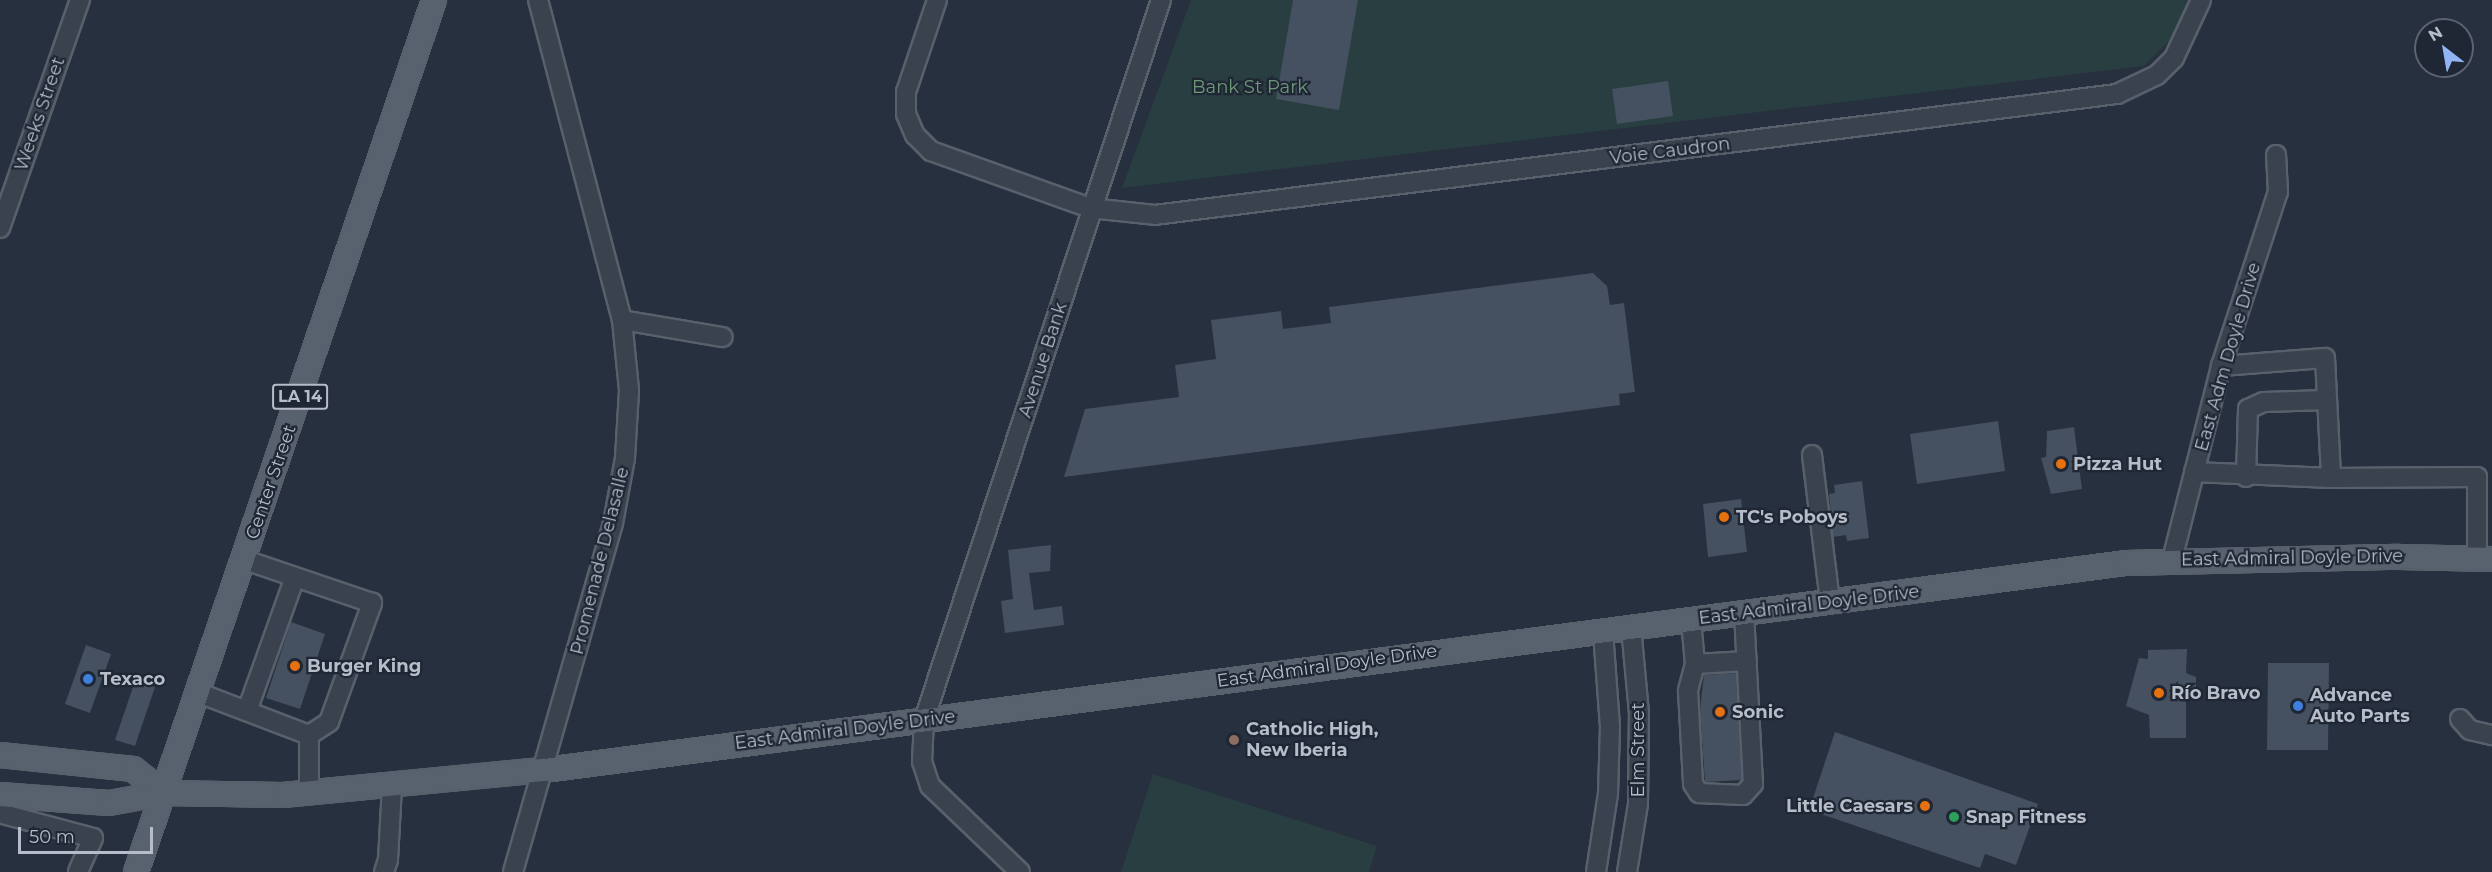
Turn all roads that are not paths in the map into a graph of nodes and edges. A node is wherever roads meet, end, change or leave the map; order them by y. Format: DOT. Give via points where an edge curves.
graph roads {
  1 [pos="80,0"];
  2 [pos="434,0"];
  3 [pos="538,0"];
  4 [pos="937,0"];
  5 [pos="1161,0"];
  6 [pos="2201,0"];
  7 [pos="2276,155"];
  8 [pos="1090,208"];
  9 [pos="0,228"];
  10 [pos="622,320"];
  11 [pos="723,337"];
  12 [pos="2221,366"];
  13 [pos="2327,400"];
  14 [pos="1812,454"];
  15 [pos="2194,472"];
  16 [pos="2246,477"];
  17 [pos="2331,478"];
  18 [pos="2485,559"];
  19 [pos="245,560"];
  20 [pos="2172,560"];
  21 [pos="296,577"];
  22 [pos="1830,602"];
  23 [pos="1744,613"];
  24 [pos="1691,620"];
  25 [pos="1630,627"];
  26 [pos="1603,631"];
  27 [pos="1747,661"];
  28 [pos="1695,664"];
  29 [pos="199,693"];
  30 [pos="247,711"];
  31 [pos="2460,719"];
  32 [pos="924,720"];
  33 [pos="309,735"];
  34 [pos="2492,735"];
  35 [pos="0,755"];
  36 [pos="545,770"];
  37 [pos="392,785"];
  38 [pos="164,793"];
  39 [pos="309,793"];
  40 [pos="3,807"];
  41 [pos="78,872"];
  42 [pos="136,872"];
  43 [pos="384,872"];
  44 [pos="513,872"];
  45 [pos="1020,872"];
  46 [pos="1596,872"];
  47 [pos="1627,872"];
  1 -- 9 [label="street, Weeks Street"];
  2 -- 19 [label="main road, Center Street / LA 14"];
  3 -- 10 [label="street, Promenade Delasalle"];
  4 -- 8 [label="street, Voie Caudron" via="906,92 906,114 915,135 931,151"];
  5 -- 8 [label="street, Avenue Bank"];
  6 -- 8 [label="street, Voie Caudron" via="2186,39 2157,75 2138,86 2095,99 1155,215"];
  7 -- 12 [label="street, East Adm Doyle Drive" via="2278,192"];
  8 -- 32 [label="street, Avenue Bank" via="1059,314"];
  10 -- 11 [label="street"];
  10 -- 36 [label="street, Promenade Delasalle" via="629,390 626,458 613,523"];
  12 -- 13 [label="street" via="2325,358"];
  12 -- 15 [label="street, East Adm Doyle Drive"];
  13 -- 16 [label="street" via="2264,402 2248,408"];
  13 -- 17 [label="street"];
  14 -- 22 [label="street"];
  15 -- 16 [label="street"];
  15 -- 20 [label="street, East Adm Doyle Drive"];
  16 -- 17 [label="street"];
  17 -- 18 [label="street" via="2477,477"];
  18 -- 20 [label="main road, East Admiral Doyle Drive"];
  19 -- 21 [label="street"];
  19 -- 29 [label="main road, Center Street / LA 14"];
  20 -- 22 [label="main road, East Admiral Doyle Drive" via="2048,572"];
  21 -- 30 [label="street"];
  21 -- 33 [label="street" via="372,603 329,722"];
  22 -- 23 [label="main road, East Admiral Doyle Drive"];
  23 -- 24 [label="main road, East Admiral Doyle Drive"];
  23 -- 27 [label="street"];
  24 -- 25 [label="main road, East Admiral Doyle Drive"];
  24 -- 28 [label="street"];
  25 -- 26 [label="main road, East Admiral Doyle Drive"];
  25 -- 47 [label="street, Elm Street" via="1639,724 1638,804"];
  26 -- 32 [label="main road, East Admiral Doyle Drive"];
  26 -- 46 [label="street, Elm Street" via="1610,727 1608,794"];
  27 -- 28 [label="street"];
  27 -- 28 [label="street" via="1753,784 1743,795 1699,794 1693,784 1688,691"];
  29 -- 30 [label="street"];
  29 -- 38 [label="main road, Center Street / LA 14"];
  30 -- 33 [label="street"];
  31 -- 34 [label="street" via="2470,730"];
  32 -- 36 [label="main road, East Admiral Doyle Drive"];
  32 -- 45 [label="street, Avenue Bank" via="922,762 930,786"];
  33 -- 39 [label="street"];
  35 -- 38 [label="main road" via="134,769"];
  36 -- 37 [label="main road, East Admiral Doyle Drive"];
  36 -- 44 [label="street, Promenade Delasalle"];
  37 -- 39 [label="main road, East Admiral Doyle Drive"];
  37 -- 43 [label="street"];
  38 -- 39 [label="main road, East Admiral Doyle Drive"];
  38 -- 40 [label="main road, East Admiral Doyle Drive" via="109,803"];
  38 -- 42 [label="main road, LA 14"];
  40 -- 41 [label="street" via="93,838"];
}
